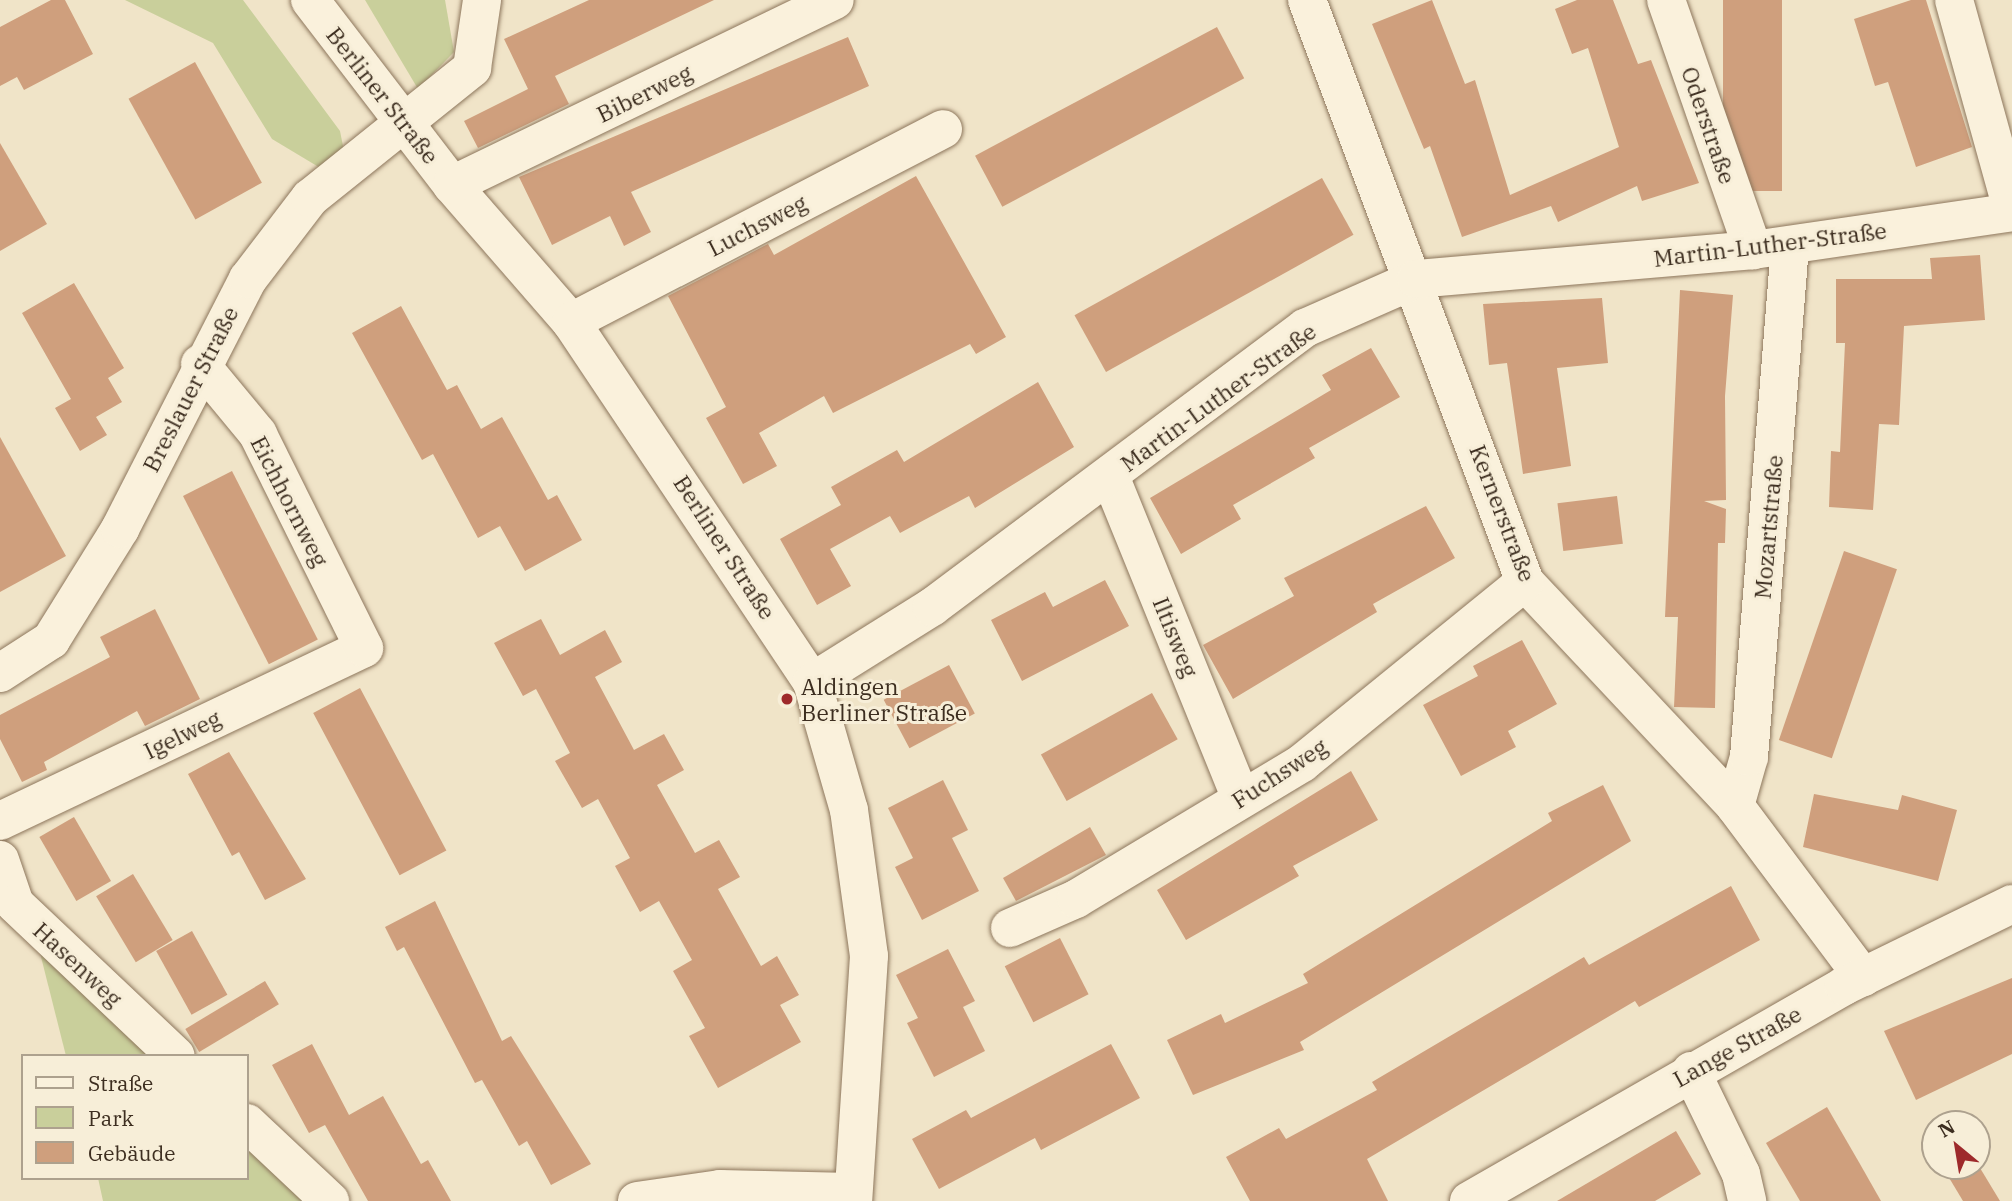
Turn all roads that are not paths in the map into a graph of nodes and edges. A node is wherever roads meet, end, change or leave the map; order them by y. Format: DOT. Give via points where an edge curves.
graph roads {
  1 [pos="310,0"];
  2 [pos="482,0"];
  3 [pos="835,0"];
  4 [pos="1307,0"];
  5 [pos="1666,0"];
  6 [pos="1954,0"];
  7 [pos="406,124"];
  8 [pos="943,129"];
  9 [pos="453,185"];
  10 [pos="2012,210"];
  11 [pos="1790,246"];
  12 [pos="1753,250"];
  13 [pos="1416,279"];
  14 [pos="571,322"];
  15 [pos="200,364"];
  16 [pos="1110,476"];
  17 [pos="1525,582"];
  18 [pos="364,648"];
  19 [pos="0,673"];
  20 [pos="812,682"];
  21 [pos="1241,798"];
  22 [pos="1735,806"];
  23 [pos="0,821"];
  24 [pos="0,860"];
  25 [pos="2012,904"];
  26 [pos="1010,928"];
  27 [pos="1863,976"];
  28 [pos="174,1054"];
  29 [pos="1691,1071"];
  30 [pos="248,1124"];
  31 [pos="853,1196"];
  32 [pos="330,1201"];
  33 [pos="638,1201"];
  34 [pos="1469,1201"];
  35 [pos="1747,1201"];
  1 -- 7 [label="street, Berliner Straße"];
  2 -- 7 [label="street, Breslauer Straße" via="472,68"];
  3 -- 9 [label="street, Biberweg"];
  4 -- 13 [label="street, Kernerstraße"];
  5 -- 12 [label="street, Oderstraße"];
  6 -- 10 [label="street"];
  7 -- 9 [label="street, Berliner Straße"];
  7 -- 15 [label="street, Breslauer Straße" via="310,198 248,279"];
  8 -- 14 [label="street, Luchsweg"];
  9 -- 14 [label="street, Berliner Straße"];
  10 -- 11 [label="street, Martin-Luther-Straße"];
  11 -- 12 [label="street, Martin-Luther-Straße"];
  11 -- 22 [label="street, Mozartstraße" via="1749,757"];
  12 -- 13 [label="street, Martin-Luther-Straße"];
  13 -- 16 [label="street, Martin-Luther-Straße" via="1305,328"];
  13 -- 17 [label="street, Kernerstraße"];
  14 -- 20 [label="street, Berliner Straße"];
  15 -- 18 [label="street, Eichhornweg" via="258,434"];
  15 -- 19 [label="street, Breslauer Straße" via="120,529 51,640"];
  16 -- 20 [label="street, Martin-Luther-Straße" via="932,607"];
  16 -- 21 [label="street, Iltisweg"];
  17 -- 21 [label="street, Fuchsweg" via="1302,764"];
  17 -- 22 [label="street, Kernerstraße"];
  18 -- 23 [label="street, Igelweg"];
  20 -- 31 [label="street, Berliner Straße" via="849,810 869,956"];
  21 -- 26 [label="street, Fuchsweg" via="1076,899"];
  22 -- 27 [label="street, Kernerstraße"];
  24 -- 28 [label="street, Hasenweg" via="15,904"];
  25 -- 27 [label="street, Lange Straße"];
  27 -- 29 [label="street, Lange Straße"];
  29 -- 34 [label="street, Lange Straße"];
  29 -- 35 [label="street" via="1741,1174"];
  30 -- 32 [label="street"];
  31 -- 33 [label="street" via="720,1189"];
}
